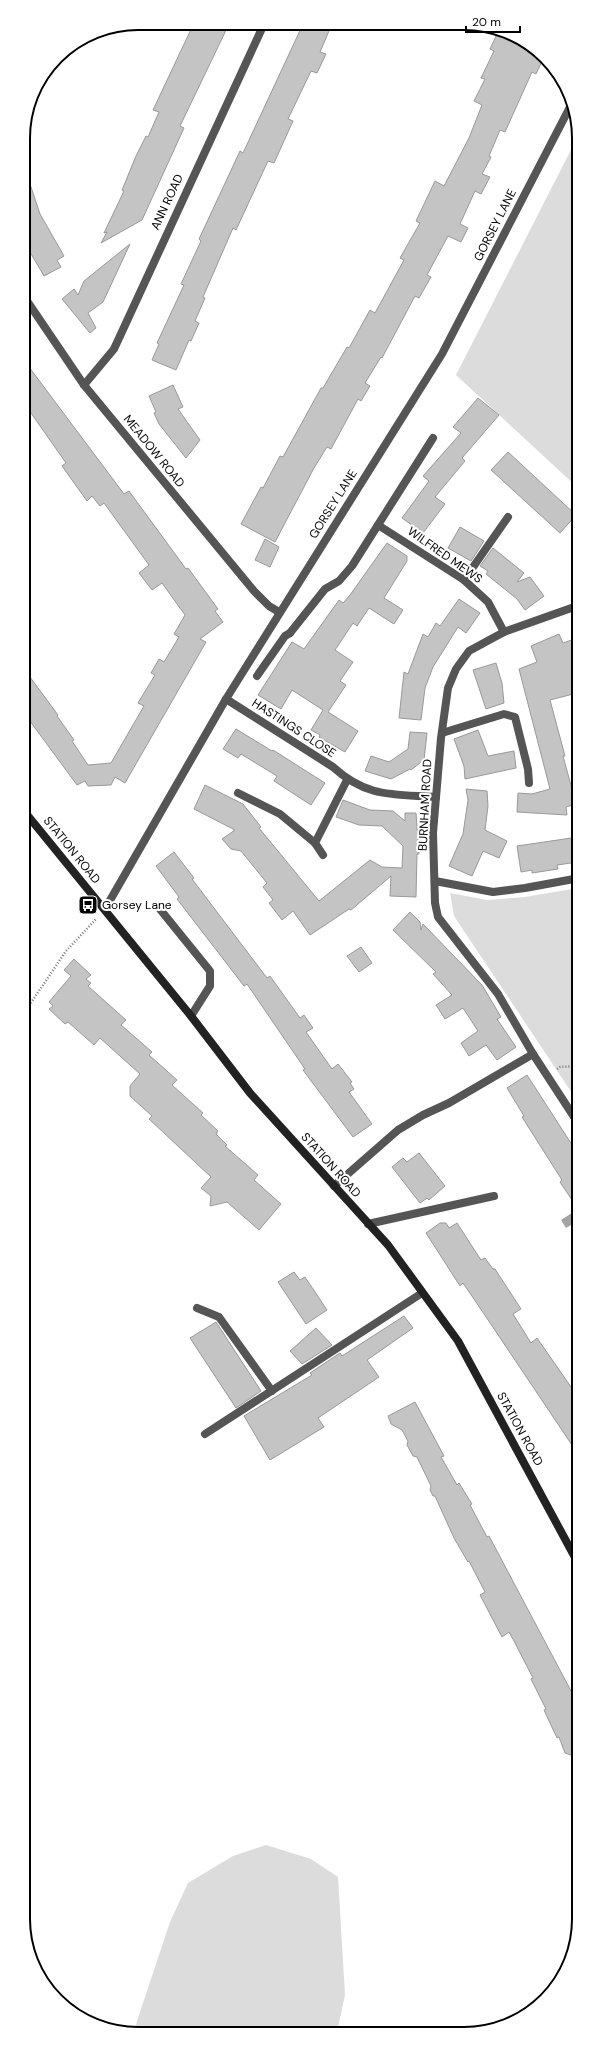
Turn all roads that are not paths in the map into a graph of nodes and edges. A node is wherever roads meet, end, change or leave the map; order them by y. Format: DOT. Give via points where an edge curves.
graph roads {
  1 [pos="261,30"];
  2 [pos="568,111"];
  3 [pos="30,305"];
  4 [pos="84,385"];
  5 [pos="433,438"];
  6 [pos="508,517"];
  7 [pos="378,524"];
  8 [pos="464,580"];
  9 [pos="572,608"];
  10 [pos="279,612"];
  11 [pos="504,632"];
  12 [pos="257,676"];
  13 [pos="226,699"];
  14 [pos="442,733"];
  15 [pos="347,780"];
  16 [pos="529,783"];
  17 [pos="238,793"];
  18 [pos="436,797"];
  19 [pos="30,817"];
  20 [pos="315,843"];
  21 [pos="323,855"];
  22 [pos="572,879"];
  23 [pos="435,881"];
  24 [pos="159,908"];
  25 [pos="105,910"];
  26 [pos="190,1016"];
  27 [pos="534,1054"];
  28 [pos="572,1114"];
  29 [pos="334,1186"];
  30 [pos="494,1196"];
  31 [pos="368,1224"];
  32 [pos="422,1293"];
  33 [pos="197,1308"];
  34 [pos="272,1391"];
  35 [pos="205,1434"];
  36 [pos="572,1552"];
  1 -- 4 [label="street, ANN ROAD" via="114,349"];
  2 -- 10 [label="street, GORSEY LANE" via="442,354"];
  3 -- 4 [label="street, MEADOW ROAD"];
  4 -- 10 [label="street, MEADOW ROAD" via="254,591"];
  5 -- 7 [label="street"];
  6 -- 8 [label="street"];
  7 -- 8 [label="street, WILFRED MEWS"];
  7 -- 12 [label="street" via="352,566 340,581 325,589 285,636"];
  8 -- 11 [label="street, WILFRED MEWS" via="488,602"];
  9 -- 11 [label="street, BURNHAM ROAD"];
  10 -- 13 [label="street, GORSEY LANE"];
  11 -- 14 [label="street, BURNHAM ROAD" via="469,651 456,669 448,688"];
  13 -- 15 [label="street, HASTINGS CLOSE" via="333,767"];
  13 -- 25 [label="street, GORSEY LANE"];
  14 -- 16 [label="street" via="504,714 515,717"];
  14 -- 18 [label="street, BURNHAM ROAD"];
  15 -- 18 [label="street, HASTINGS CLOSE" via="368,790 383,793"];
  15 -- 20 [label="street"];
  17 -- 20 [label="street" via="280,814"];
  18 -- 23 [label="street, BURNHAM ROAD" via="433,833"];
  19 -- 25 [label="street, STATION ROAD"];
  20 -- 21 [label="street"];
  22 -- 23 [label="street" via="493,892"];
  23 -- 27 [label="street, BURNHAM ROAD" via="438,917 498,994"];
  24 -- 26 [label="street" via="210,971 210,986"];
  25 -- 26 [label="street, STATION ROAD"];
  26 -- 29 [label="street, STATION ROAD" via="250,1093"];
  27 -- 28 [label="street, BURNHAM ROAD"];
  27 -- 29 [label="street" via="449,1104 423,1115 398,1130"];
  29 -- 31 [label="street, STATION ROAD"];
  30 -- 31 [label="street"];
  31 -- 32 [label="street, STATION ROAD" via="388,1245"];
  32 -- 34 [label="street"];
  32 -- 36 [label="street, STATION ROAD" via="458,1342"];
  33 -- 34 [label="street" via="219,1317"];
  34 -- 35 [label="street"];
}
